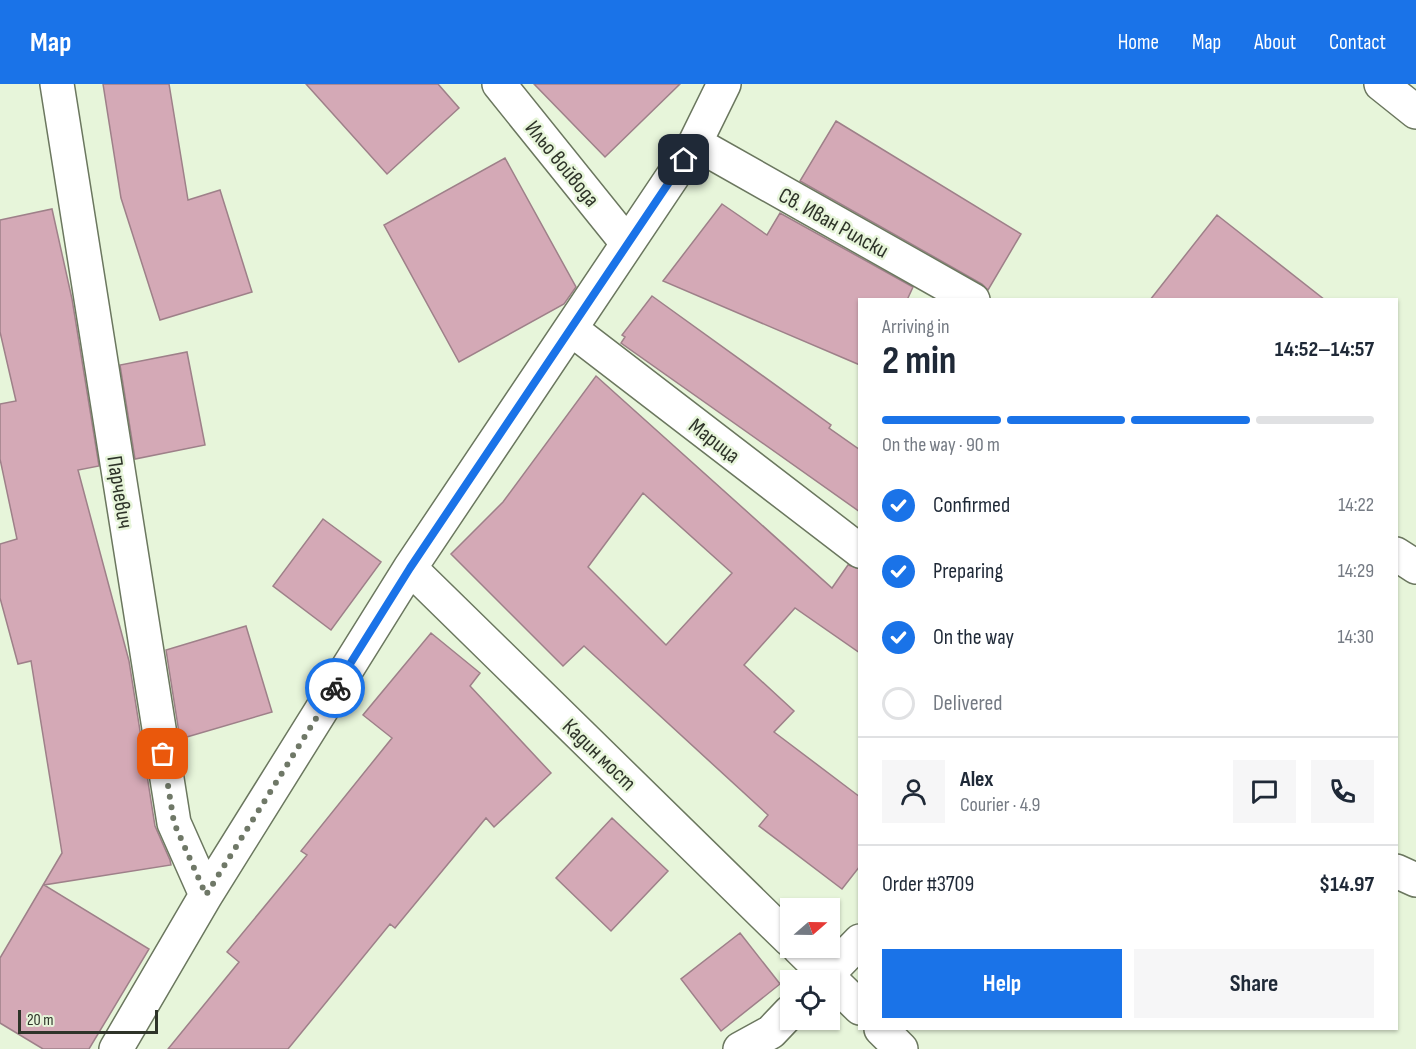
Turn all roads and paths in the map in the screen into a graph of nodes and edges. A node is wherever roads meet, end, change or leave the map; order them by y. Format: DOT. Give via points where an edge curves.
graph roads {
  1 [pos="57,84"];
  2 [pos="500,84"];
  3 [pos="724,84"];
  4 [pos="1381,84"];
  5 [pos="1416,112"];
  6 [pos="695,143"];
  7 [pos="627,243"];
  8 [pos="969,298"];
  9 [pos="571,329"];
  10 [pos="858,549"];
  11 [pos="1398,555"];
  12 [pos="1416,567"];
  13 [pos="410,568"];
  14 [pos="1398,872"];
  15 [pos="1416,880"];
  16 [pos="206,895"];
  17 [pos="780,929"];
  18 [pos="858,943"];
  19 [pos="807,958"];
  20 [pos="817,970"];
  21 [pos="832,970"];
  22 [pos="840,991"];
  23 [pos="858,1006"];
  24 [pos="780,1023"];
  25 [pos="882,1030"];
  26 [pos="116,1049"];
  27 [pos="740,1049"];
  28 [pos="901,1049"];
  1 -- 16 [label="street, Парчевич" via="174,823"];
  2 -- 7 [label="street, Ильо войвода"];
  3 -- 6 [label="street"];
  4 -- 5 [label="street"];
  6 -- 7 [label="street"];
  6 -- 8 [label="street, Св. Иван Рилски"];
  7 -- 9 [label="street"];
  9 -- 10 [label="street, Марица"];
  9 -- 13 [label="street"];
  11 -- 12 [label="street"];
  13 -- 16 [label="street"];
  13 -- 17 [label="street, Кадин мост"];
  14 -- 15 [label="street"];
  16 -- 26 [label="street"];
  18 -- 21 [label="street"];
  19 -- 20 [label="street"];
  22 -- 23 [label="street"];
  24 -- 27 [label="street"];
  25 -- 28 [label="street"];
}
